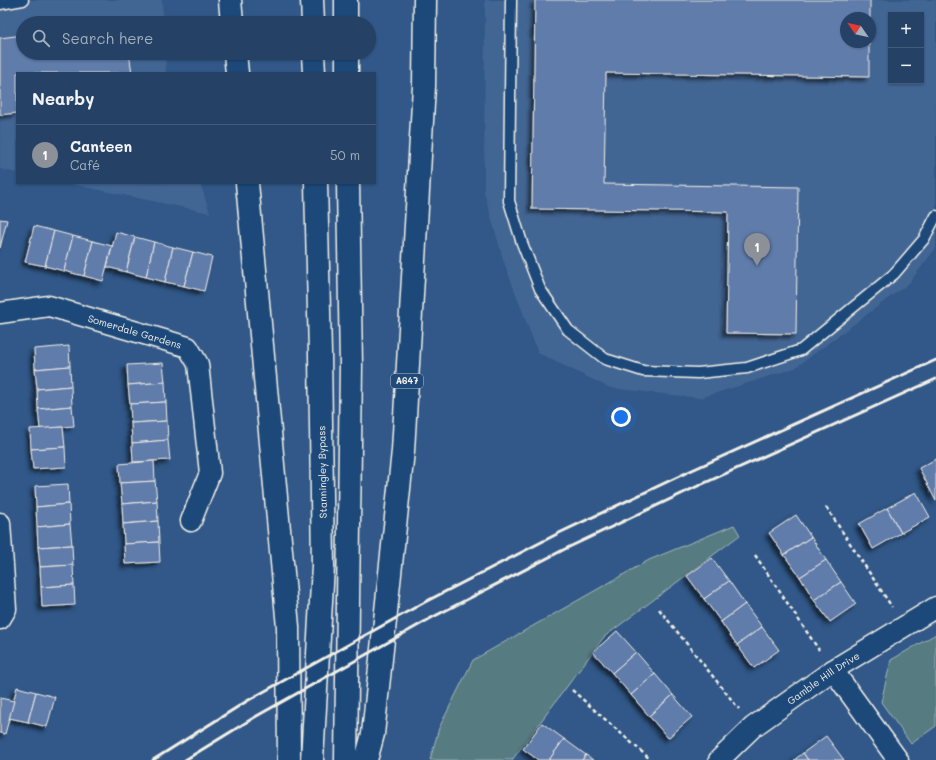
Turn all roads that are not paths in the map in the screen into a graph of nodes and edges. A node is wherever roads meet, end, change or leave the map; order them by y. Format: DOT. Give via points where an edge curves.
graph roads {
  1 [pos="23,0"];
  2 [pos="230,0"];
  3 [pos="312,0"];
  4 [pos="346,0"];
  5 [pos="426,0"];
  6 [pos="511,0"];
  7 [pos="0,4"];
  8 [pos="231,16"];
  9 [pos="313,16"];
  10 [pos="346,16"];
  11 [pos="235,60"];
  12 [pos="313,60"];
  13 [pos="347,60"];
  14 [pos="236,72"];
  15 [pos="314,72"];
  16 [pos="347,72"];
  17 [pos="247,184"];
  18 [pos="316,184"];
  19 [pos="348,184"];
  20 [pos="936,216"];
  21 [pos="0,313"];
  22 [pos="191,520"];
  23 [pos="0,523"];
  24 [pos="936,607"];
  25 [pos="0,619"];
  26 [pos="833,670"];
  27 [pos="289,760"];
  28 [pos="312,760"];
  29 [pos="346,760"];
  30 [pos="366,760"];
  31 [pos="719,760"];
  32 [pos="898,760"];
  1 -- 7 [label="lane"];
  2 -- 8 [label="main road"];
  3 -- 9 [label="main road"];
  4 -- 10 [label="main road"];
  5 -- 30 [label="main road, A647" via="424,86 403,451 373,734"];
  6 -- 20 [label="lane" via="510,202 522,243 540,289 568,330 605,360 643,371 698,373 747,368 801,350 894,274 924,239"];
  11 -- 14 [label="main road"];
  12 -- 15 [label="main road"];
  13 -- 16 [label="main road"];
  17 -- 27 [label="main road" via="288,627"];
  18 -- 28 [label="main road, Stanningley Bypass" via="323,566"];
  19 -- 29 [label="main road" via="351,366"];
  21 -- 22 [label="street, Somerdale Gardens" via="49,306 188,347 198,364 210,473"];
  23 -- 25 [label="street" via="6,609"];
  24 -- 26 [label="street, Gamble Hill Drive"];
  26 -- 31 [label="street, Gamble Hill Drive" via="753,727"];
  26 -- 32 [label="street"];
}
